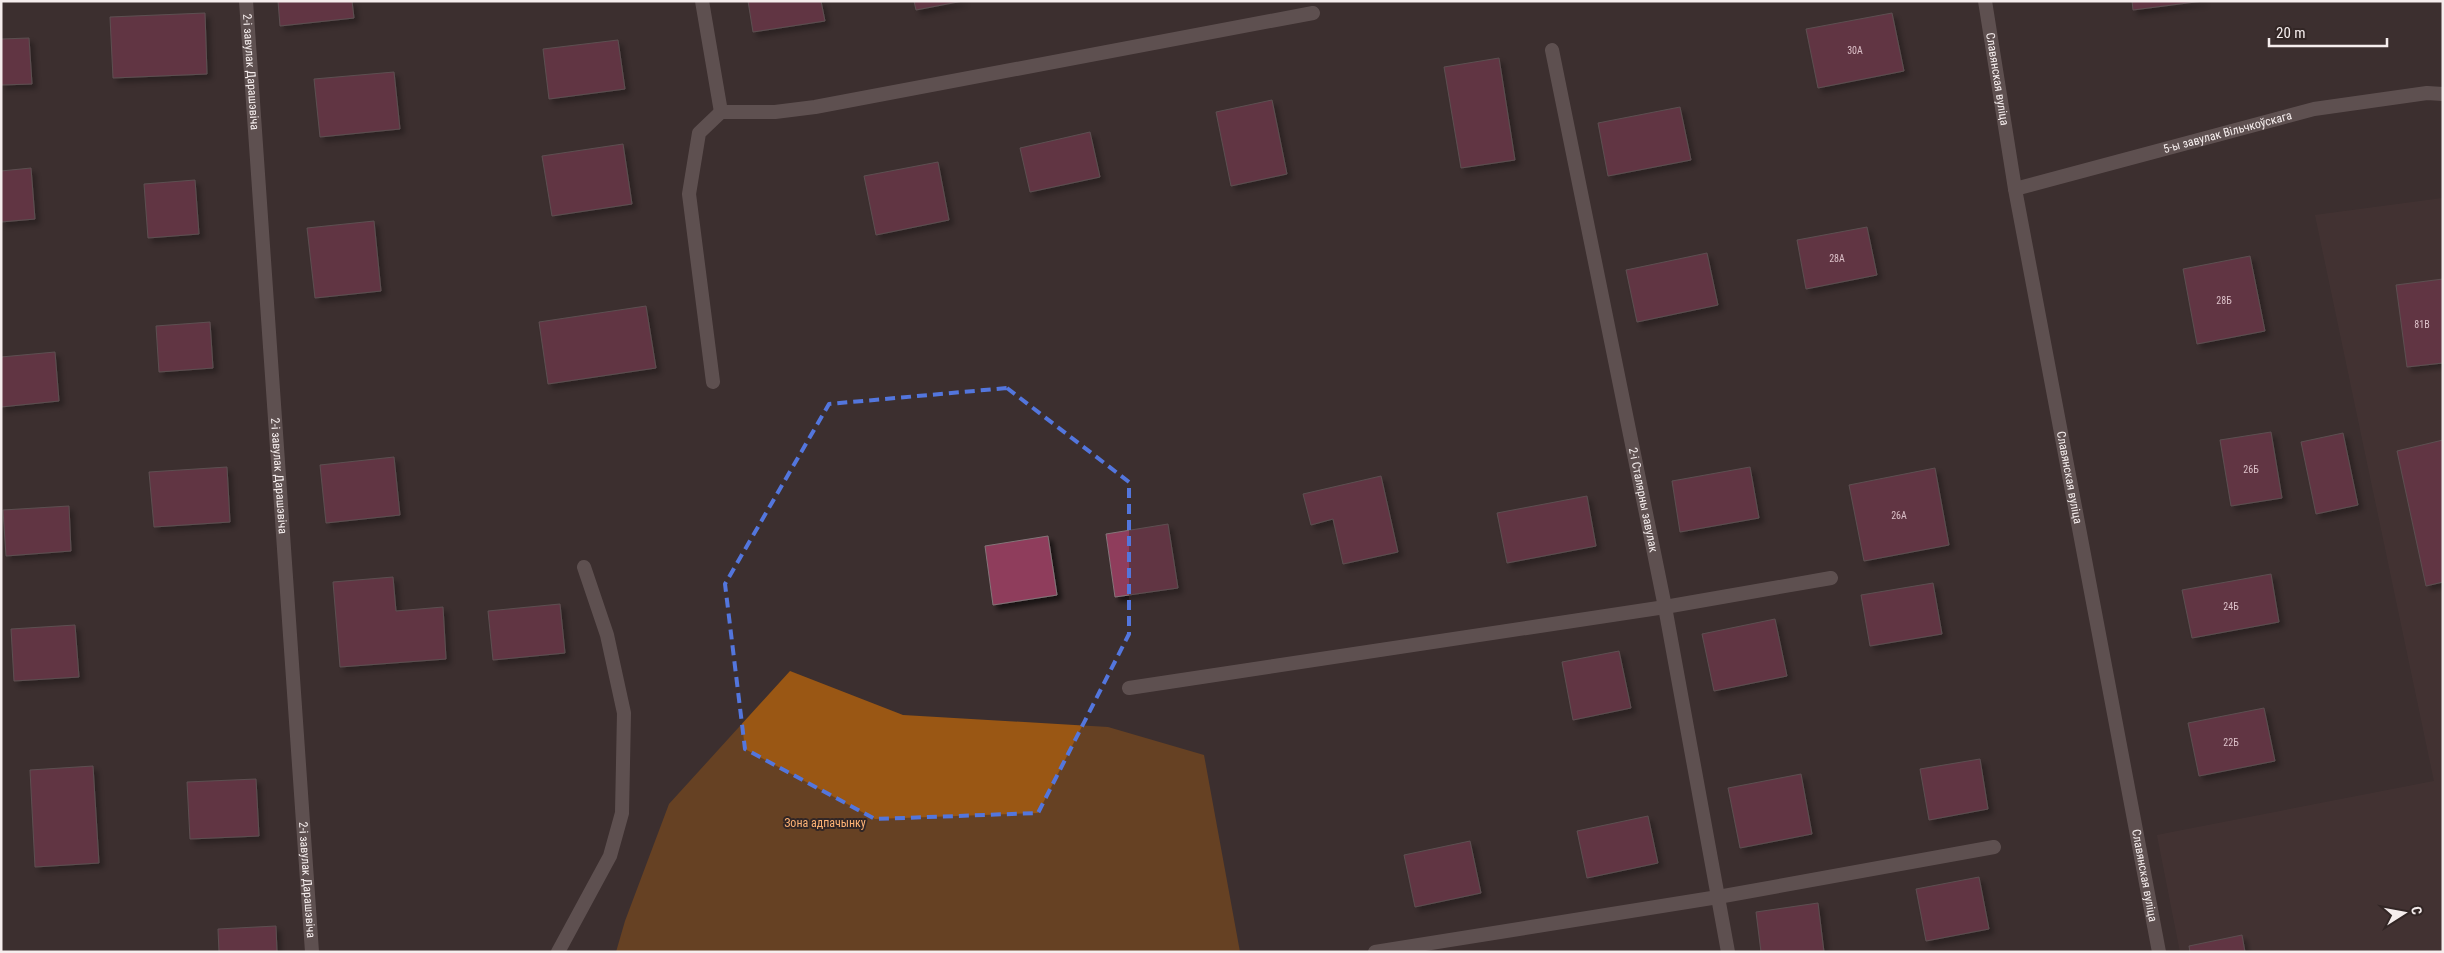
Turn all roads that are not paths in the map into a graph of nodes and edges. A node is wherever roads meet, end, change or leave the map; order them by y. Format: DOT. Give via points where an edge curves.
graph roads {
  1 [pos="246,1"];
  2 [pos="702,1"];
  3 [pos="1985,1"];
  4 [pos="1313,13"];
  5 [pos="1552,50"];
  6 [pos="2443,94"];
  7 [pos="721,112"];
  8 [pos="2015,189"];
  9 [pos="713,382"];
  10 [pos="584,567"];
  11 [pos="1831,578"];
  12 [pos="1665,607"];
  13 [pos="1129,688"];
  14 [pos="1994,847"];
  15 [pos="1718,898"];
  16 [pos="312,952"];
  17 [pos="558,952"];
  18 [pos="1375,952"];
  19 [pos="1728,952"];
  20 [pos="2160,952"];
  1 -- 16 [label="street, 2-і завулак Дарашэвіча"];
  2 -- 7 [label="street"];
  3 -- 8 [label="street, Славянская вуліца"];
  4 -- 7 [label="street" via="815,107 775,112"];
  5 -- 12 [label="street, 2-і Сталярны завулак"];
  6 -- 8 [label="street, 5-ы завулак Вільчкоўскага" via="2427,93 2314,109"];
  7 -- 9 [label="street" via="699,133 689,194"];
  8 -- 20 [label="street, Славянская вуліца"];
  10 -- 17 [label="street" via="607,635 624,713 622,813 610,856"];
  11 -- 12 [label="street"];
  12 -- 13 [label="street"];
  12 -- 15 [label="street, 2-і Сталярны завулак"];
  14 -- 15 [label="street"];
  15 -- 18 [label="street"];
  15 -- 19 [label="street, 2-і Сталярны завулак"];
}
